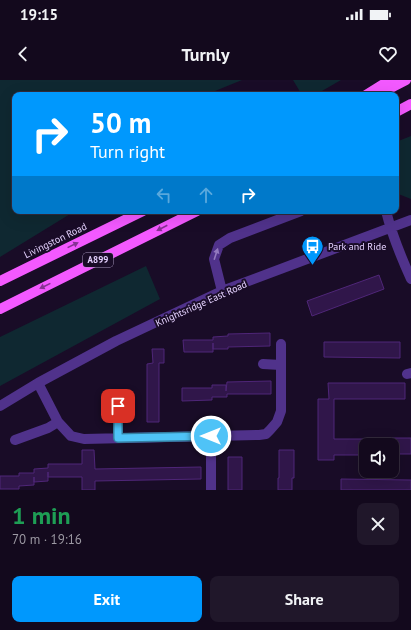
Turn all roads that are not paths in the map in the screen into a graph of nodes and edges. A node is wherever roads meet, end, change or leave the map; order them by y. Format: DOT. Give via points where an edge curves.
graph roads {
  1 [pos="390,80"];
  2 [pos="406,80"];
  3 [pos="371,92"];
  4 [pos="383,92"];
  5 [pos="411,104"];
  6 [pos="399,110"];
  7 [pos="137,214"];
  8 [pos="191,214"];
  9 [pos="293,214"];
  10 [pos="387,214"];
  11 [pos="411,220"];
  12 [pos="390,228"];
  13 [pos="411,279"];
  14 [pos="0,281"];
  15 [pos="222,291"];
  16 [pos="0,309"];
  17 [pos="280,344"];
  18 [pos="263,364"];
  19 [pos="281,365"];
  20 [pos="38,383"];
  21 [pos="0,406"];
  22 [pos="118,406"];
  23 [pos="58,422"];
  24 [pos="211,436"];
  25 [pos="118,438"];
  26 [pos="14,440"];
  27 [pos="211,490"];
  1 -- 3 [label="main road"];
  2 -- 4 [label="main road"];
  5 -- 6 [label="main road"];
  14 -- 7 [label="main road, Livingston Road / A899, one-way"];
  8 -- 16 [label="main road, A899, one-way"];
  15 -- 9 [label="street, one-way" via="214,259 219,245 230,238"];
  10 -- 12 [label="street"];
  11 -- 12 [label="street, Knightsridge East Road"];
  12 -- 13 [label="street"];
  12 -- 15 [label="street, Knightsridge East Road"];
  15 -- 20 [label="street, Knightsridge East Road" via="116,341"];
  17 -- 19 [label="street"];
  18 -- 19 [label="street"];
  19 -- 24 [label="street" via="281,411 277,422 270,430 259,435"];
  20 -- 21 [label="street, Knightsridge East Road"];
  20 -- 23 [label="street"];
  22 -- 25 [label="street"];
  23 -- 25 [label="street" via="71,436"];
  23 -- 26 [label="street"];
  24 -- 25 [label="street"];
  24 -- 27 [label="street"];
}
